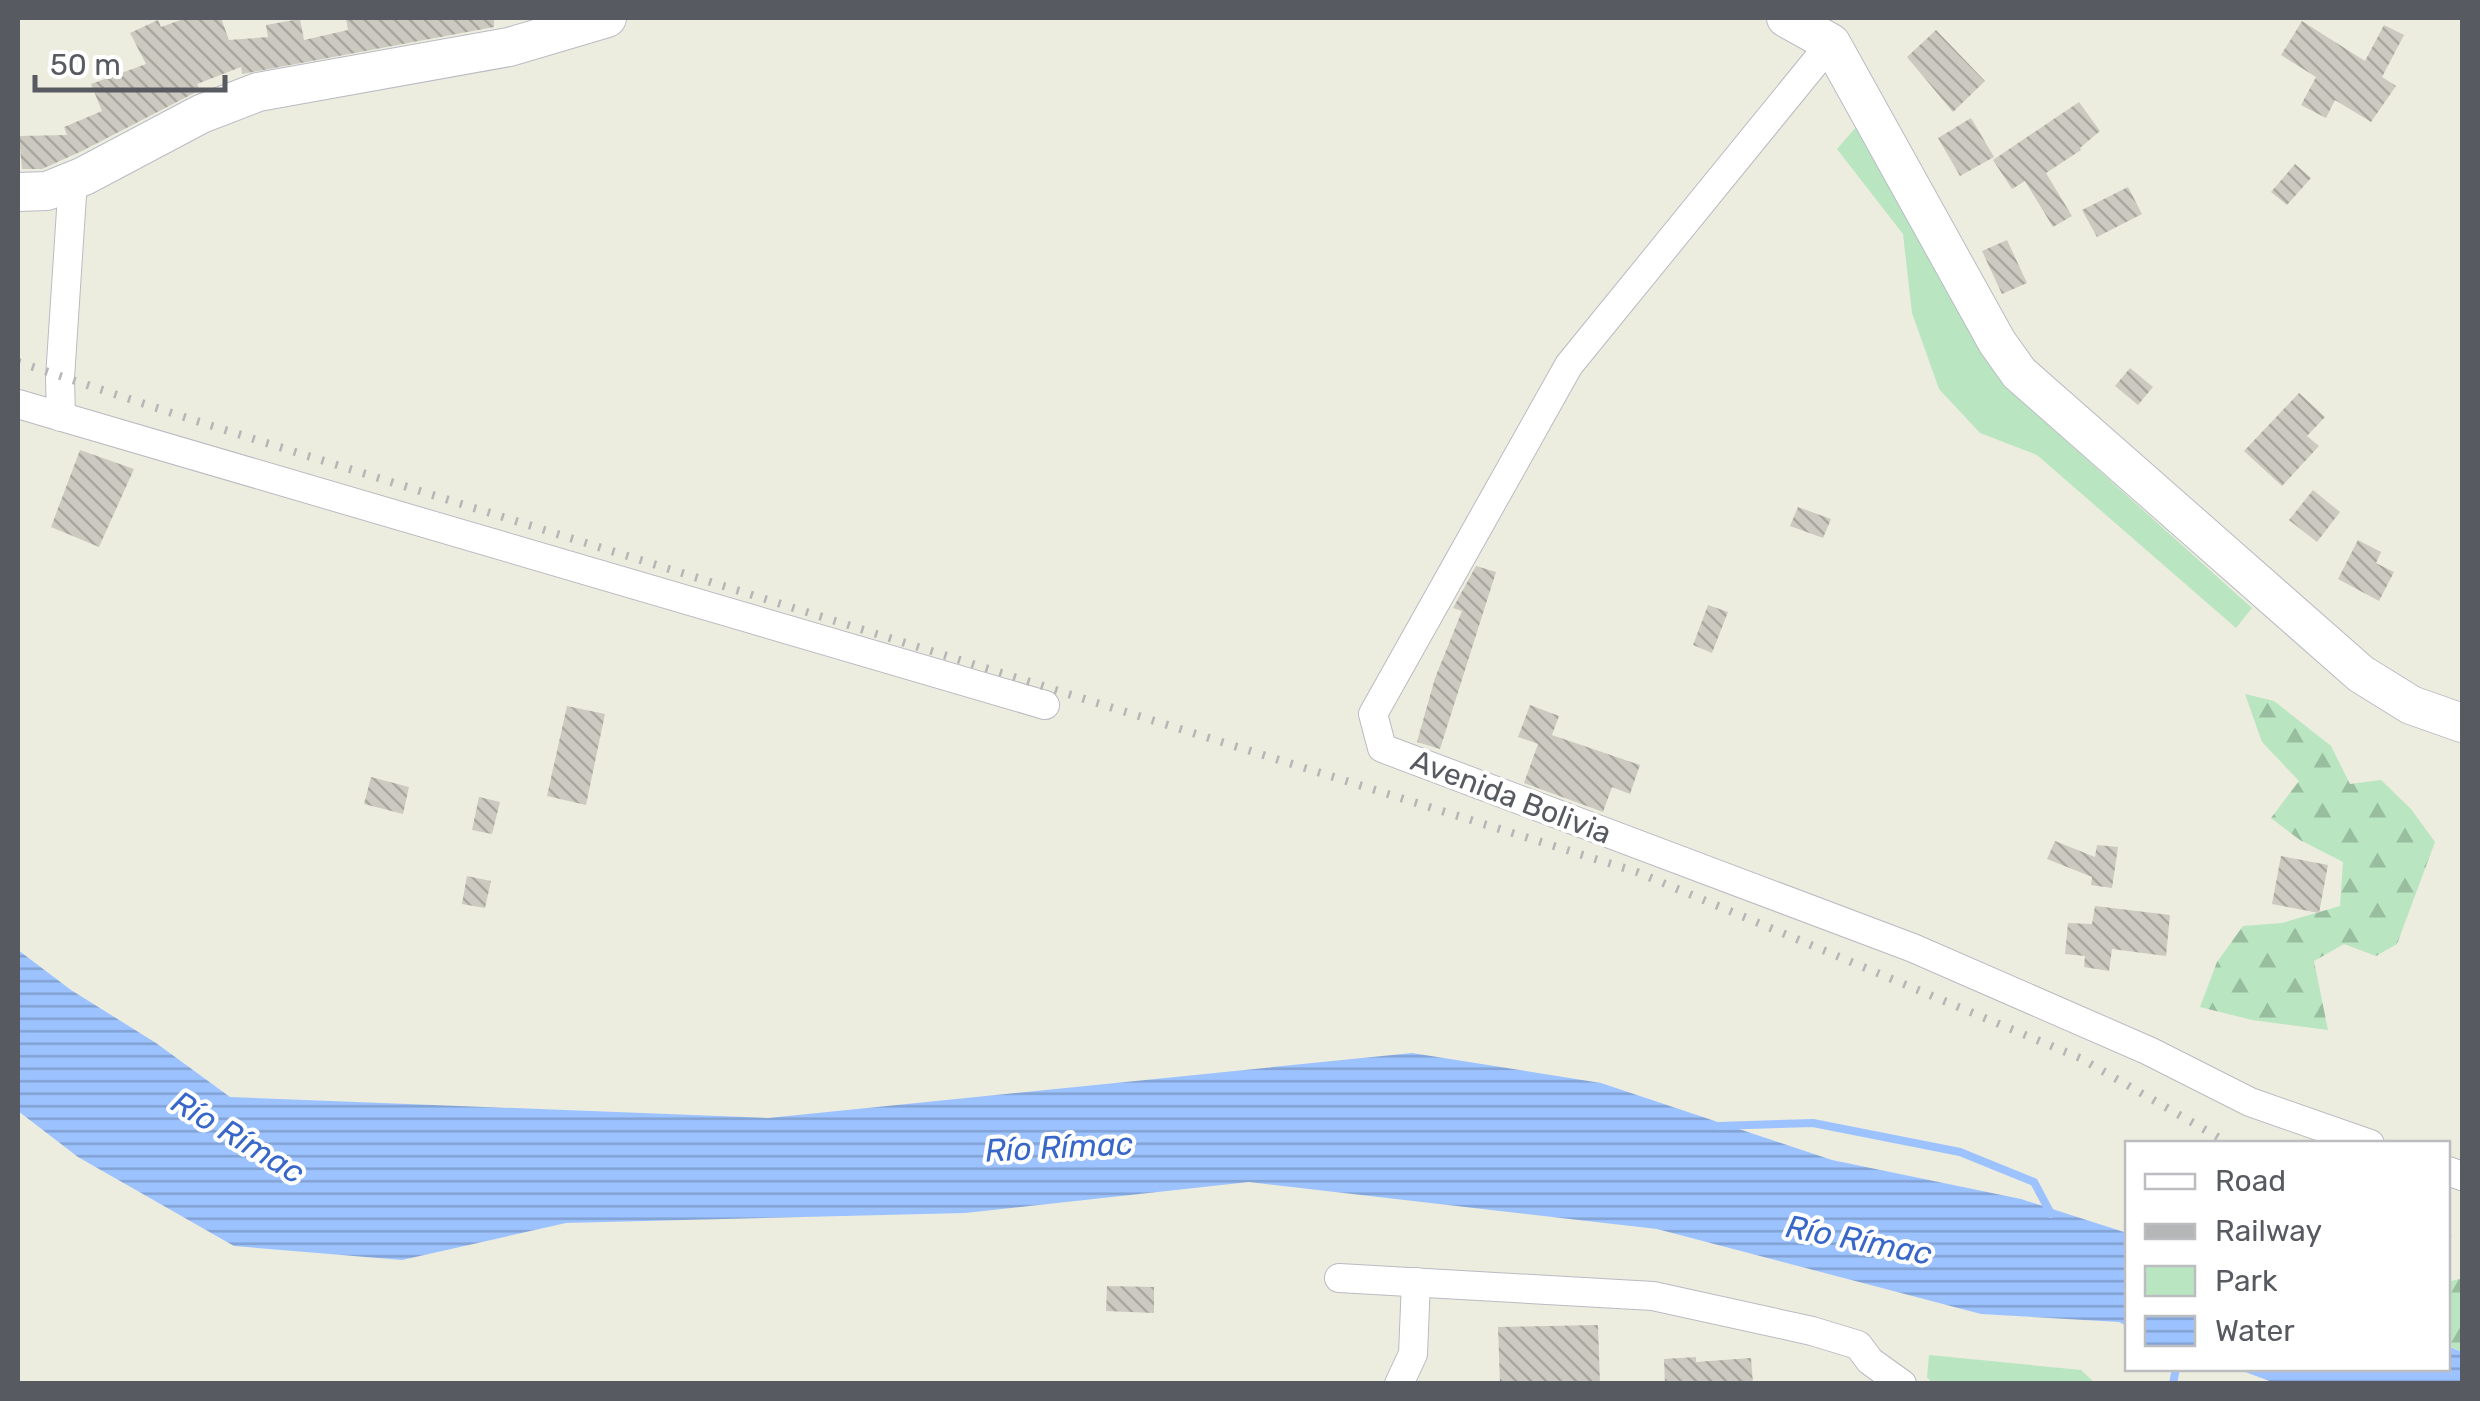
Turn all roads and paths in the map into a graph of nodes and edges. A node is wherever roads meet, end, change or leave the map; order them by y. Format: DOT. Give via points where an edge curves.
graph roads {
  1 [pos="607,18"];
  2 [pos="1786,18"];
  3 [pos="1831,44"];
  4 [pos="73,180"];
  5 [pos="18,192"];
  6 [pos="18,404"];
  7 [pos="61,417"];
  8 [pos="1045,705"];
  9 [pos="2462,724"];
  10 [pos="2361,1141"];
  11 [pos="1339,1278"];
  12 [pos="1416,1282"];
  13 [pos="1870,1372"];
  14 [pos="1400,1384"];
  15 [pos="1902,1384"];
  1 -- 4 [label="street" via="510,47 258,92"];
  2 -- 3 [label="street"];
  3 -- 9 [label="street" via="2019,373 2361,674"];
  3 -- 10 [label="street, Avenida Bolivia" via="1569,365 1374,714 1382,748 1913,948 2250,1102"];
  4 -- 5 [label="street" via="47,191"];
  4 -- 7 [label="street"];
  6 -- 7 [label="street"];
  7 -- 8 [label="street"];
  11 -- 12 [label="street"];
  12 -- 13 [label="street" via="1654,1296 1858,1345"];
  12 -- 14 [label="street" via="1412,1354"];
  13 -- 15 [label="street"];
}
